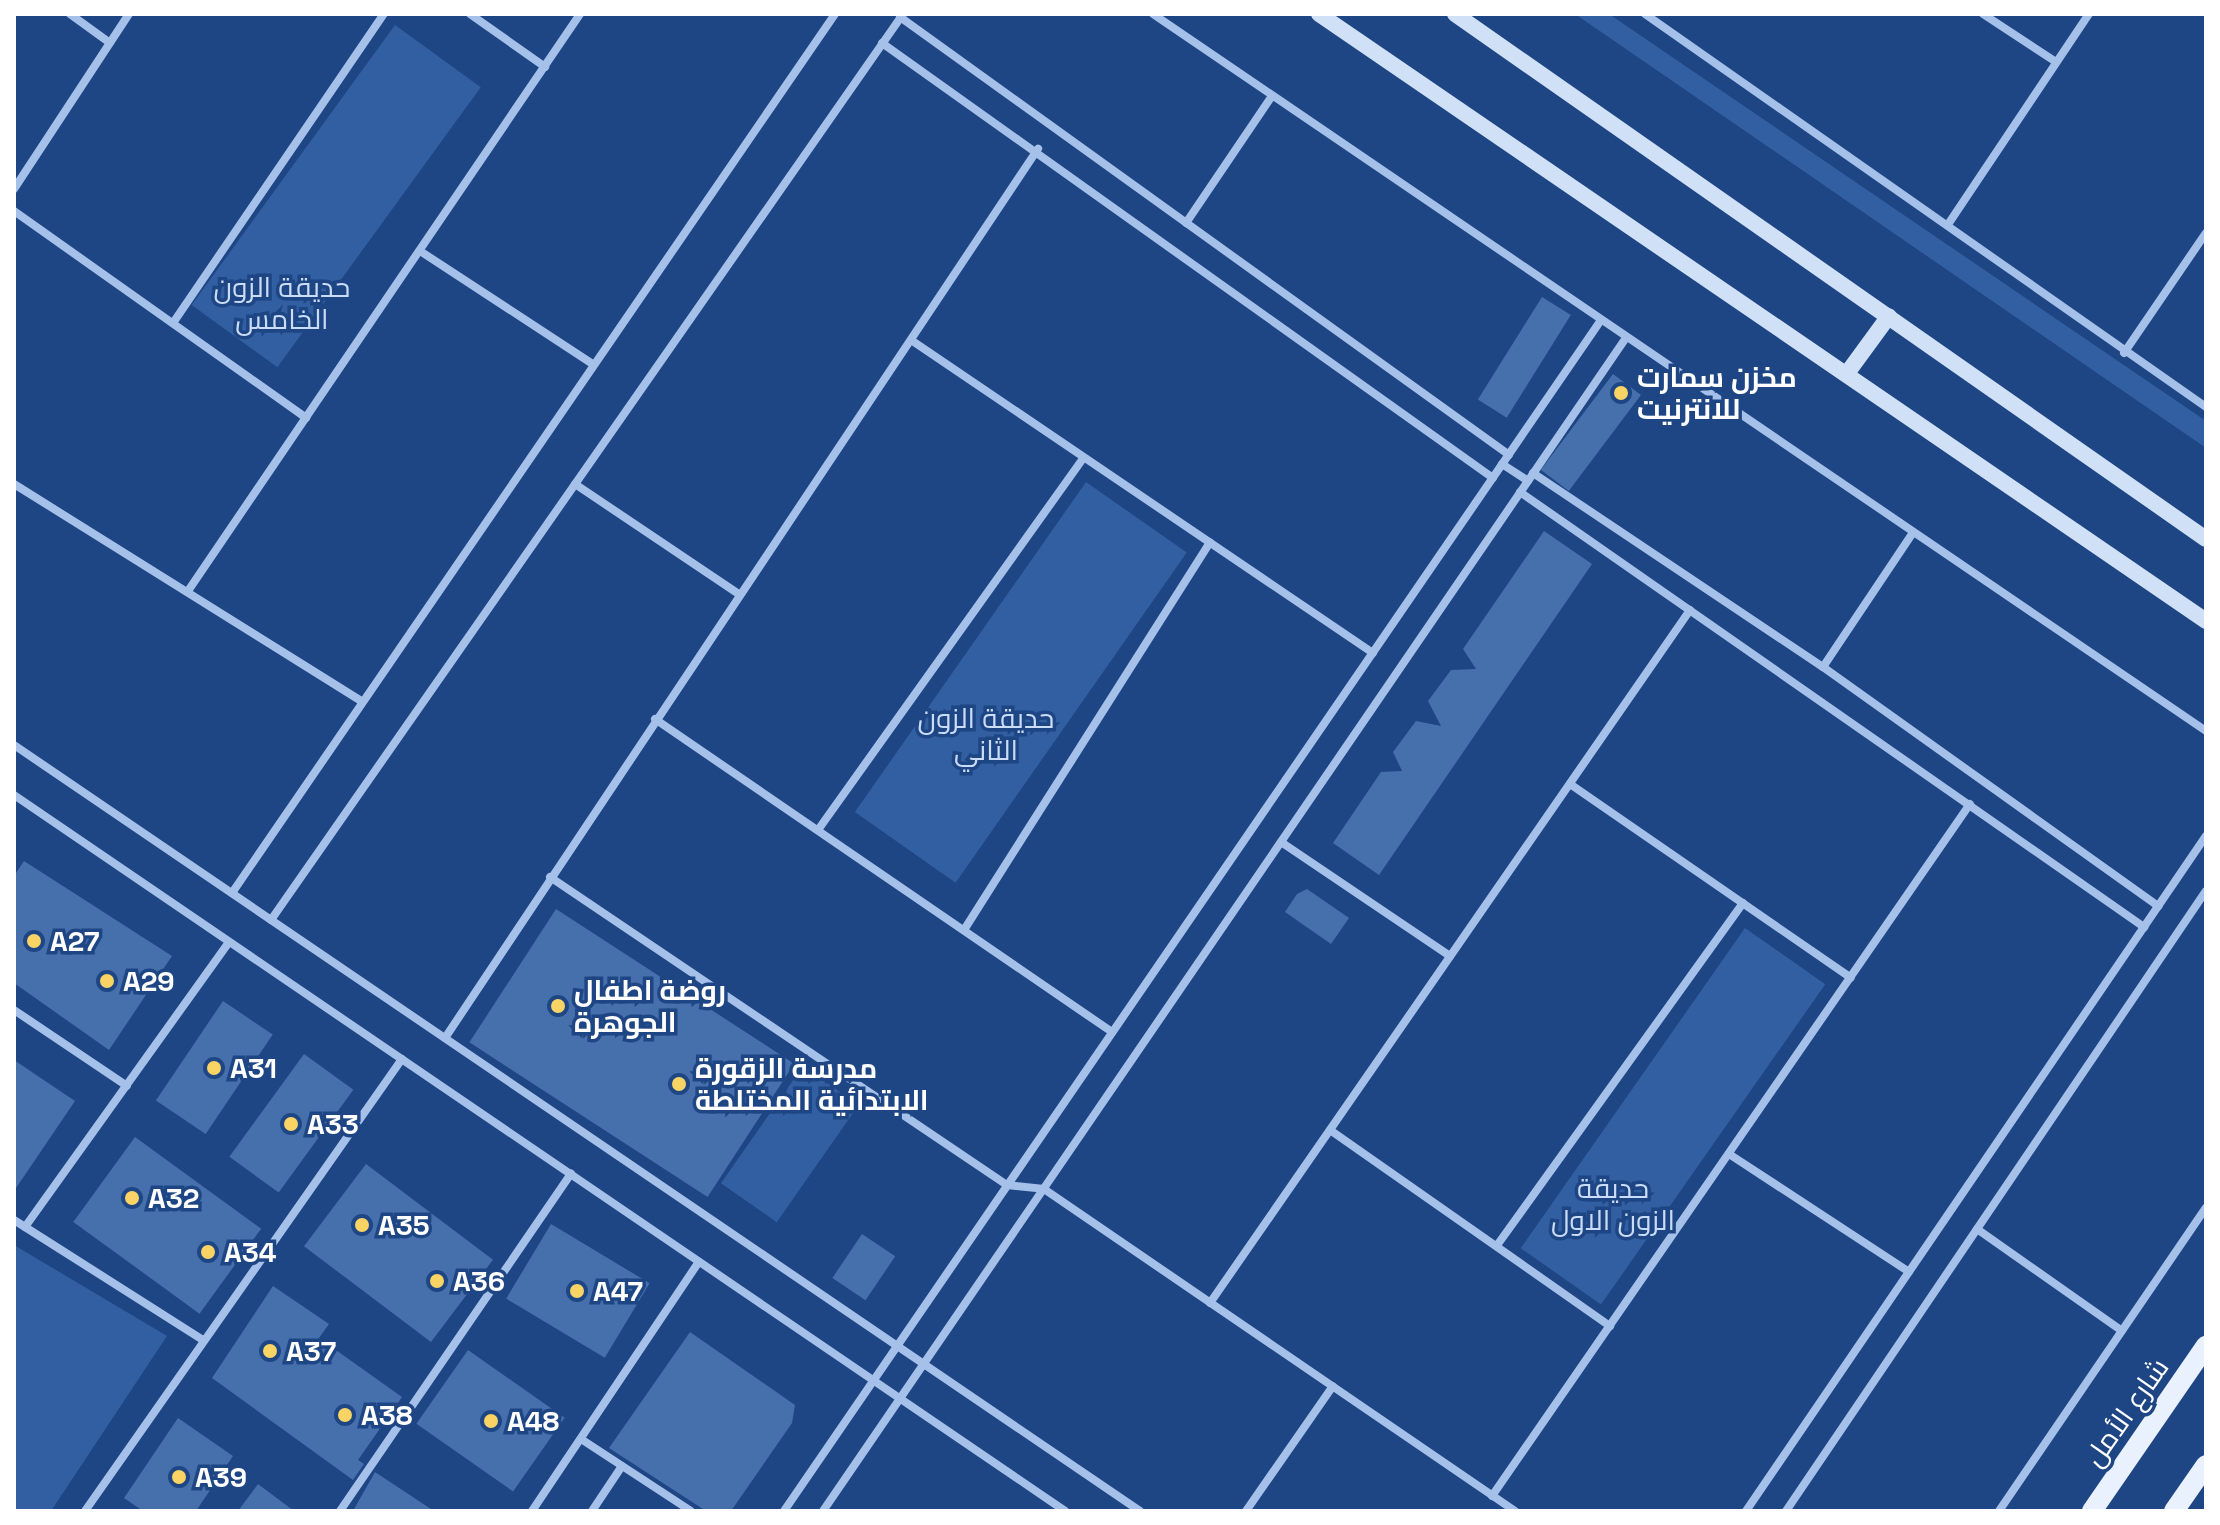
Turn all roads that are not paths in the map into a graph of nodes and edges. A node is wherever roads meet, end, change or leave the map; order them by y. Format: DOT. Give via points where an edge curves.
graph roads {
  1 [pos="70,14"];
  2 [pos="129,14"];
  3 [pos="384,14"];
  4 [pos="470,14"];
  5 [pos="580,14"];
  6 [pos="834,14"];
  7 [pos="1153,14"];
  8 [pos="1319,14"];
  9 [pos="1455,14"];
  10 [pos="1645,14"];
  11 [pos="1983,14"];
  12 [pos="2089,14"];
  13 [pos="902,16"];
  14 [pos="110,43"];
  15 [pos="882,43"];
  16 [pos="2056,62"];
  17 [pos="545,67"];
  18 [pos="1272,96"];
  19 [pos="1038,149"];
  20 [pos="14,189"];
  21 [pos="14,211"];
  22 [pos="1186,223"];
  23 [pos="1949,223"];
  24 [pos="2206,233"];
  25 [pos="420,251"];
  26 [pos="1889,316"];
  27 [pos="1601,320"];
  28 [pos="173,323"];
  29 [pos="1626,338"];
  30 [pos="911,340"];
  31 [pos="2124,353"];
  32 [pos="593,364"];
  33 [pos="1848,372"];
  34 [pos="2206,407"];
  35 [pos="306,418"];
  36 [pos="1509,455"];
  37 [pos="1083,458"];
  38 [pos="1502,464"];
  39 [pos="1530,477"];
  40 [pos="1493,478"];
  41 [pos="14,484"];
  42 [pos="575,484"];
  43 [pos="1520,492"];
  44 [pos="1912,534"];
  45 [pos="2206,539"];
  46 [pos="1210,542"];
  47 [pos="188,591"];
  48 [pos="739,594"];
  49 [pos="1690,610"];
  50 [pos="2206,621"];
  51 [pos="1373,653"];
  52 [pos="1823,667"];
  53 [pos="361,701"];
  54 [pos="655,719"];
  55 [pos="2206,731"];
  56 [pos="14,745"];
  57 [pos="1570,784"];
  58 [pos="14,795"];
  59 [pos="1970,804"];
  60 [pos="818,830"];
  61 [pos="2206,836"];
  62 [pos="1281,842"];
  63 [pos="550,877"];
  64 [pos="2206,891"];
  65 [pos="232,893"];
  66 [pos="1743,903"];
  67 [pos="2158,906"];
  68 [pos="271,920"];
  69 [pos="2144,927"];
  70 [pos="964,930"];
  71 [pos="227,945"];
  72 [pos="1450,956"];
  73 [pos="1851,978"];
  74 [pos="14,1010"];
  75 [pos="1112,1032"];
  76 [pos="445,1038"];
  77 [pos="402,1059"];
  78 [pos="127,1086"];
  79 [pos="1330,1130"];
  80 [pos="1729,1154"];
  81 [pos="571,1174"];
  82 [pos="1007,1185"];
  83 [pos="1044,1189"];
  84 [pos="2206,1208"];
  85 [pos="14,1220"];
  86 [pos="25,1227"];
  87 [pos="1977,1229"];
  88 [pos="1498,1244"];
  89 [pos="699,1262"];
  90 [pos="1909,1272"];
  91 [pos="1210,1303"];
  92 [pos="1610,1326"];
  93 [pos="2122,1331"];
  94 [pos="203,1340"];
  95 [pos="897,1346"];
  96 [pos="2206,1346"];
  97 [pos="924,1364"];
  98 [pos="873,1381"];
  99 [pos="1333,1386"];
  100 [pos="900,1399"];
  101 [pos="581,1439"];
  102 [pos="2206,1465"];
  103 [pos="622,1466"];
  104 [pos="1492,1496"];
  105 [pos="85,1511"];
  106 [pos="340,1511"];
  107 [pos="532,1511"];
  108 [pos="592,1511"];
  109 [pos="691,1511"];
  110 [pos="784,1511"];
  111 [pos="823,1511"];
  112 [pos="1065,1511"];
  113 [pos="1140,1511"];
  114 [pos="1246,1511"];
  115 [pos="1515,1511"];
  116 [pos="1746,1511"];
  117 [pos="1786,1511"];
  118 [pos="1999,1511"];
  119 [pos="2092,1511"];
  120 [pos="2174,1511"];
  1 -- 14 [label="street"];
  2 -- 14 [label="street"];
  3 -- 28 [label="street"];
  4 -- 17 [label="street"];
  5 -- 17 [label="street"];
  6 -- 32 [label="street"];
  7 -- 18 [label="street"];
  8 -- 33 [label="main road"];
  9 -- 26 [label="main road"];
  10 -- 23 [label="street"];
  11 -- 16 [label="street"];
  12 -- 16 [label="street"];
  13 -- 15 [label="street"];
  13 -- 22 [label="street"];
  14 -- 20 [label="street"];
  15 -- 19 [label="street"];
  15 -- 42 [label="street"];
  16 -- 23 [label="street"];
  17 -- 25 [label="street"];
  18 -- 22 [label="street"];
  18 -- 27 [label="street"];
  19 -- 30 [label="street"];
  19 -- 40 [label="street"];
  21 -- 28 [label="street"];
  22 -- 36 [label="street"];
  23 -- 31 [label="street"];
  24 -- 31 [label="street"];
  25 -- 32 [label="street"];
  25 -- 35 [label="street"];
  26 -- 33 [label="main road"];
  26 -- 45 [label="main road"];
  27 -- 29 [label="street"];
  27 -- 36 [label="street"];
  28 -- 35 [label="street"];
  29 -- 39 [label="street"];
  29 -- 44 [label="street"];
  30 -- 37 [label="street"];
  30 -- 48 [label="street"];
  31 -- 34 [label="street"];
  32 -- 53 [label="street"];
  33 -- 50 [label="main road"];
  35 -- 47 [label="street"];
  36 -- 38 [label="street"];
  37 -- 46 [label="street"];
  37 -- 60 [label="street"];
  38 -- 39 [label="street"];
  38 -- 40 [label="street"];
  39 -- 43 [label="street"];
  39 -- 52 [label="street"];
  40 -- 51 [label="street"];
  41 -- 47 [label="street"];
  42 -- 48 [label="street"];
  42 -- 68 [label="street"];
  43 -- 49 [label="street"];
  43 -- 62 [label="street"];
  44 -- 52 [label="street"];
  44 -- 55 [label="street"];
  46 -- 51 [label="street"];
  46 -- 70 [label="street"];
  47 -- 53 [label="street"];
  48 -- 54 [label="street"];
  49 -- 57 [label="street"];
  49 -- 59 [label="street"];
  51 -- 75 [label="street"];
  52 -- 67 [label="street"];
  53 -- 65 [label="street"];
  54 -- 60 [label="street"];
  54 -- 63 [label="street"];
  56 -- 65 [label="street"];
  57 -- 66 [label="street"];
  57 -- 72 [label="street"];
  58 -- 77 [label="street"];
  59 -- 69 [label="street"];
  59 -- 73 [label="street"];
  60 -- 70 [label="street"];
  61 -- 67 [label="street"];
  62 -- 72 [label="street"];
  62 -- 83 [label="street"];
  63 -- 76 [label="street"];
  63 -- 82 [label="street"];
  64 -- 87 [label="street"];
  65 -- 68 [label="street"];
  66 -- 73 [label="street"];
  66 -- 88 [label="street"];
  67 -- 69 [label="street"];
  68 -- 76 [label="street"];
  69 -- 90 [label="street"];
  70 -- 75 [label="street"];
  71 -- 78 [label="street"];
  72 -- 79 [label="street"];
  73 -- 80 [label="street"];
  74 -- 78 [label="street"];
  75 -- 82 [label="street"];
  76 -- 95 [label="street"];
  77 -- 81 [label="street"];
  77 -- 94 [label="street"];
  78 -- 86 [label="street"];
  79 -- 88 [label="street"];
  79 -- 91 [label="street"];
  80 -- 90 [label="street"];
  80 -- 92 [label="street"];
  81 -- 89 [label="street"];
  81 -- 106 [label="street"];
  82 -- 83 [label="street"];
  82 -- 95 [label="street"];
  83 -- 91 [label="street"];
  83 -- 97 [label="street"];
  84 -- 93 [label="street"];
  85 -- 86 [label="street"];
  86 -- 94 [label="street"];
  87 -- 93 [label="street"];
  87 -- 117 [label="street"];
  88 -- 92 [label="street"];
  89 -- 98 [label="street"];
  89 -- 101 [label="street"];
  90 -- 116 [label="street"];
  91 -- 99 [label="street"];
  92 -- 104 [label="street"];
  93 -- 118 [label="street"];
  94 -- 105 [label="street"];
  95 -- 97 [label="street"];
  95 -- 98 [label="street"];
  96 -- 119 [label="main road, شارع الأمل"];
  97 -- 100 [label="street"];
  97 -- 113 [label="street"];
  98 -- 100 [label="street"];
  98 -- 110 [label="street"];
  99 -- 104 [label="street"];
  99 -- 114 [label="street"];
  100 -- 111 [label="street"];
  100 -- 112 [label="street"];
  101 -- 103 [label="street"];
  101 -- 107 [label="street"];
  102 -- 120 [label="main road"];
  103 -- 108 [label="street"];
  103 -- 109 [label="street"];
  104 -- 115 [label="street"];
}
